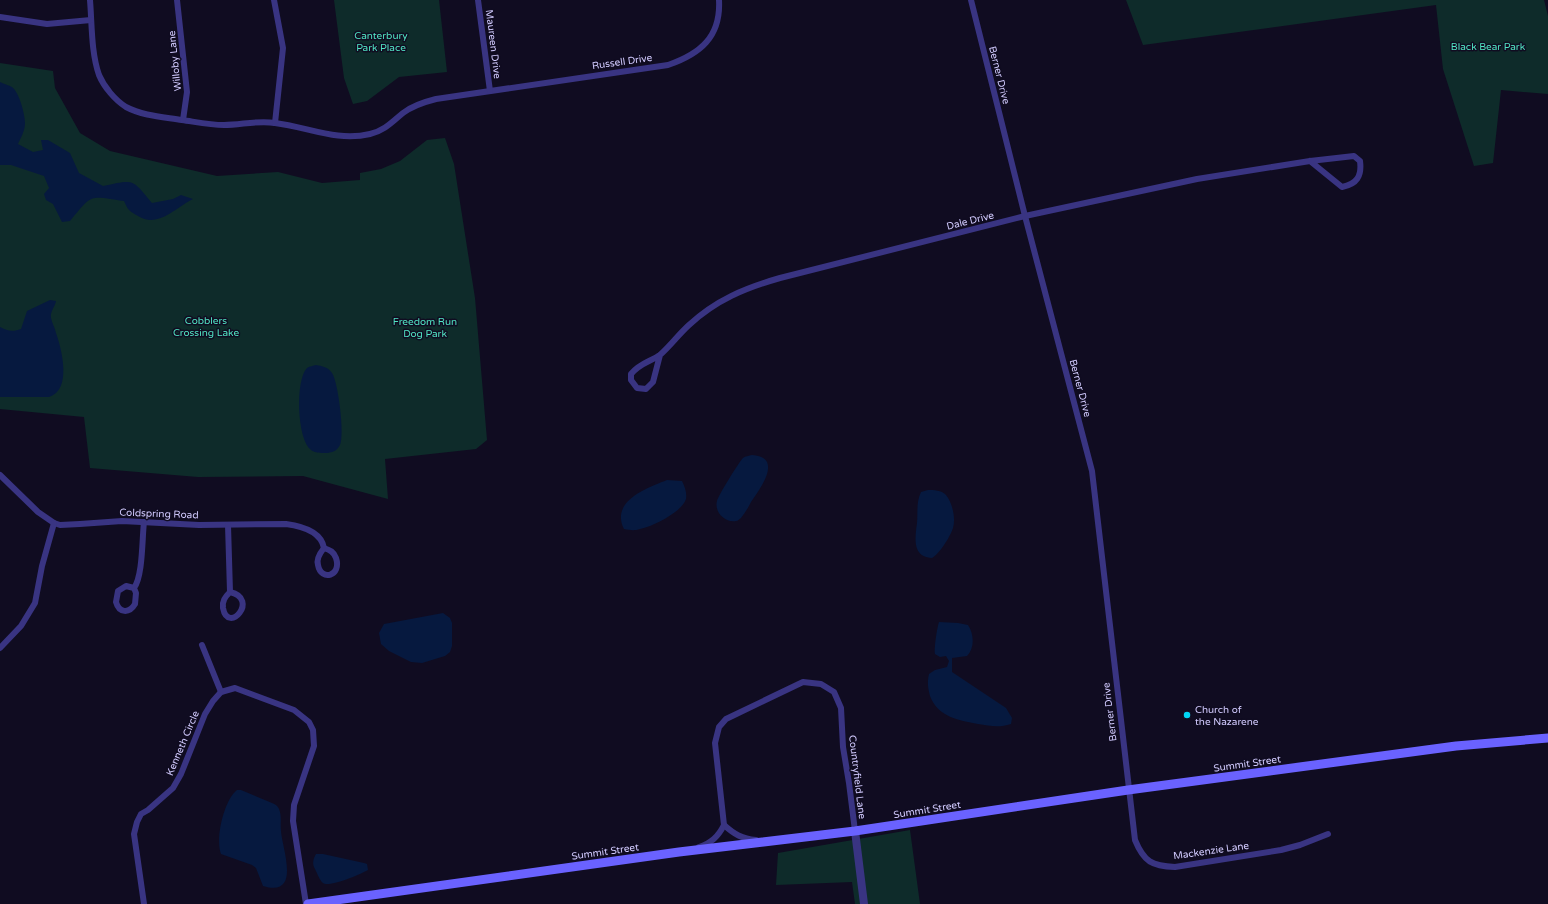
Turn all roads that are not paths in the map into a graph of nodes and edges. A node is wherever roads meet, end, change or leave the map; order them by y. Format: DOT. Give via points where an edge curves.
graph roads {
  1 [pos="90,0"];
  2 [pos="177,0"];
  3 [pos="274,0"];
  4 [pos="479,0"];
  5 [pos="719,0"];
  6 [pos="970,0"];
  7 [pos="0,17"];
  8 [pos="91,20"];
  9 [pos="490,91"];
  10 [pos="183,120"];
  11 [pos="275,123"];
  12 [pos="1310,161"];
  13 [pos="1025,216"];
  14 [pos="660,355"];
  15 [pos="0,475"];
  16 [pos="144,522"];
  17 [pos="54,523"];
  18 [pos="228,525"];
  19 [pos="324,548"];
  20 [pos="134,588"];
  21 [pos="230,592"];
  22 [pos="202,645"];
  23 [pos="0,648"];
  24 [pos="222,692"];
  25 [pos="1548,738"];
  26 [pos="1128,790"];
  27 [pos="724,825"];
  28 [pos="855,831"];
  29 [pos="1328,834"];
  30 [pos="765,842"];
  31 [pos="679,852"];
  32 [pos="144,904"];
  33 [pos="307,904"];
  34 [pos="864,904"];
  1 -- 8 [label="street, Russell Drive"];
  2 -- 10 [label="street, Willoby Lane" via="187,92"];
  3 -- 11 [label="street" via="283,48"];
  4 -- 9 [label="street, Maureen Drive"];
  5 -- 9 [label="street, Russell Drive" via="713,34 698,51 682,60 668,65"];
  6 -- 13 [label="street, Berner Drive"];
  7 -- 8 [label="street" via="47,24"];
  8 -- 10 [label="street, Russell Drive" via="96,64 100,76 112,94 133,109"];
  9 -- 11 [label="street, Russell Drive" via="429,100 407,111 386,128 361,136 332,136"];
  10 -- 11 [label="street, Russell Drive" via="224,125"];
  12 -- 12 [label="street, Dale Drive" via="1354,156 1360,161 1362,170 1351,186 1342,188"];
  12 -- 13 [label="street, Dale Drive" via="1197,180"];
  13 -- 14 [label="street, Dale Drive" via="751,286 718,303 689,324"];
  13 -- 26 [label="street, Berner Drive" via="1092,471"];
  14 -- 14 [label="street, Dale Drive" via="653,382 646,389 637,388 631,374 636,367"];
  15 -- 17 [label="street" via="38,512"];
  16 -- 17 [label="street, Coldspring Road" via="66,525"];
  16 -- 18 [label="street, Coldspring Road"];
  16 -- 20 [label="street" via="140,569"];
  17 -- 23 [label="street" via="35,603 21,626"];
  18 -- 19 [label="street, Coldspring Road" via="298,526 315,534 324,544"];
  18 -- 21 [label="street"];
  22 -- 24 [label="street"];
  24 -- 32 [label="street, Kenneth Circle" via="212,701 205,714 182,774 173,788 141,814 136,822 134,834"];
  24 -- 33 [label="street" via="235,688 289,707 301,714 313,730 314,746 294,805 293,821"];
  25 -- 26 [label="main road, Summit Street" via="1456,746"];
  26 -- 28 [label="main road, Summit Street"];
  26 -- 29 [label="street, Mackenzie Lane" via="1134,840 1140,853 1148,861 1159,866 1176,867 1281,850"];
  27 -- 28 [label="street, Countryfield Lane" via="715,743 719,727 726,718 803,682 821,684 834,692 841,708 843,747"];
  27 -- 30 [label="street" via="734,834 746,839"];
  27 -- 31 [label="street" via="719,836 710,842"];
  28 -- 30 [label="main road, Summit Street"];
  28 -- 34 [label="street"];
  30 -- 31 [label="main road, Summit Street"];
  31 -- 33 [label="main road, Summit Street"];
}
